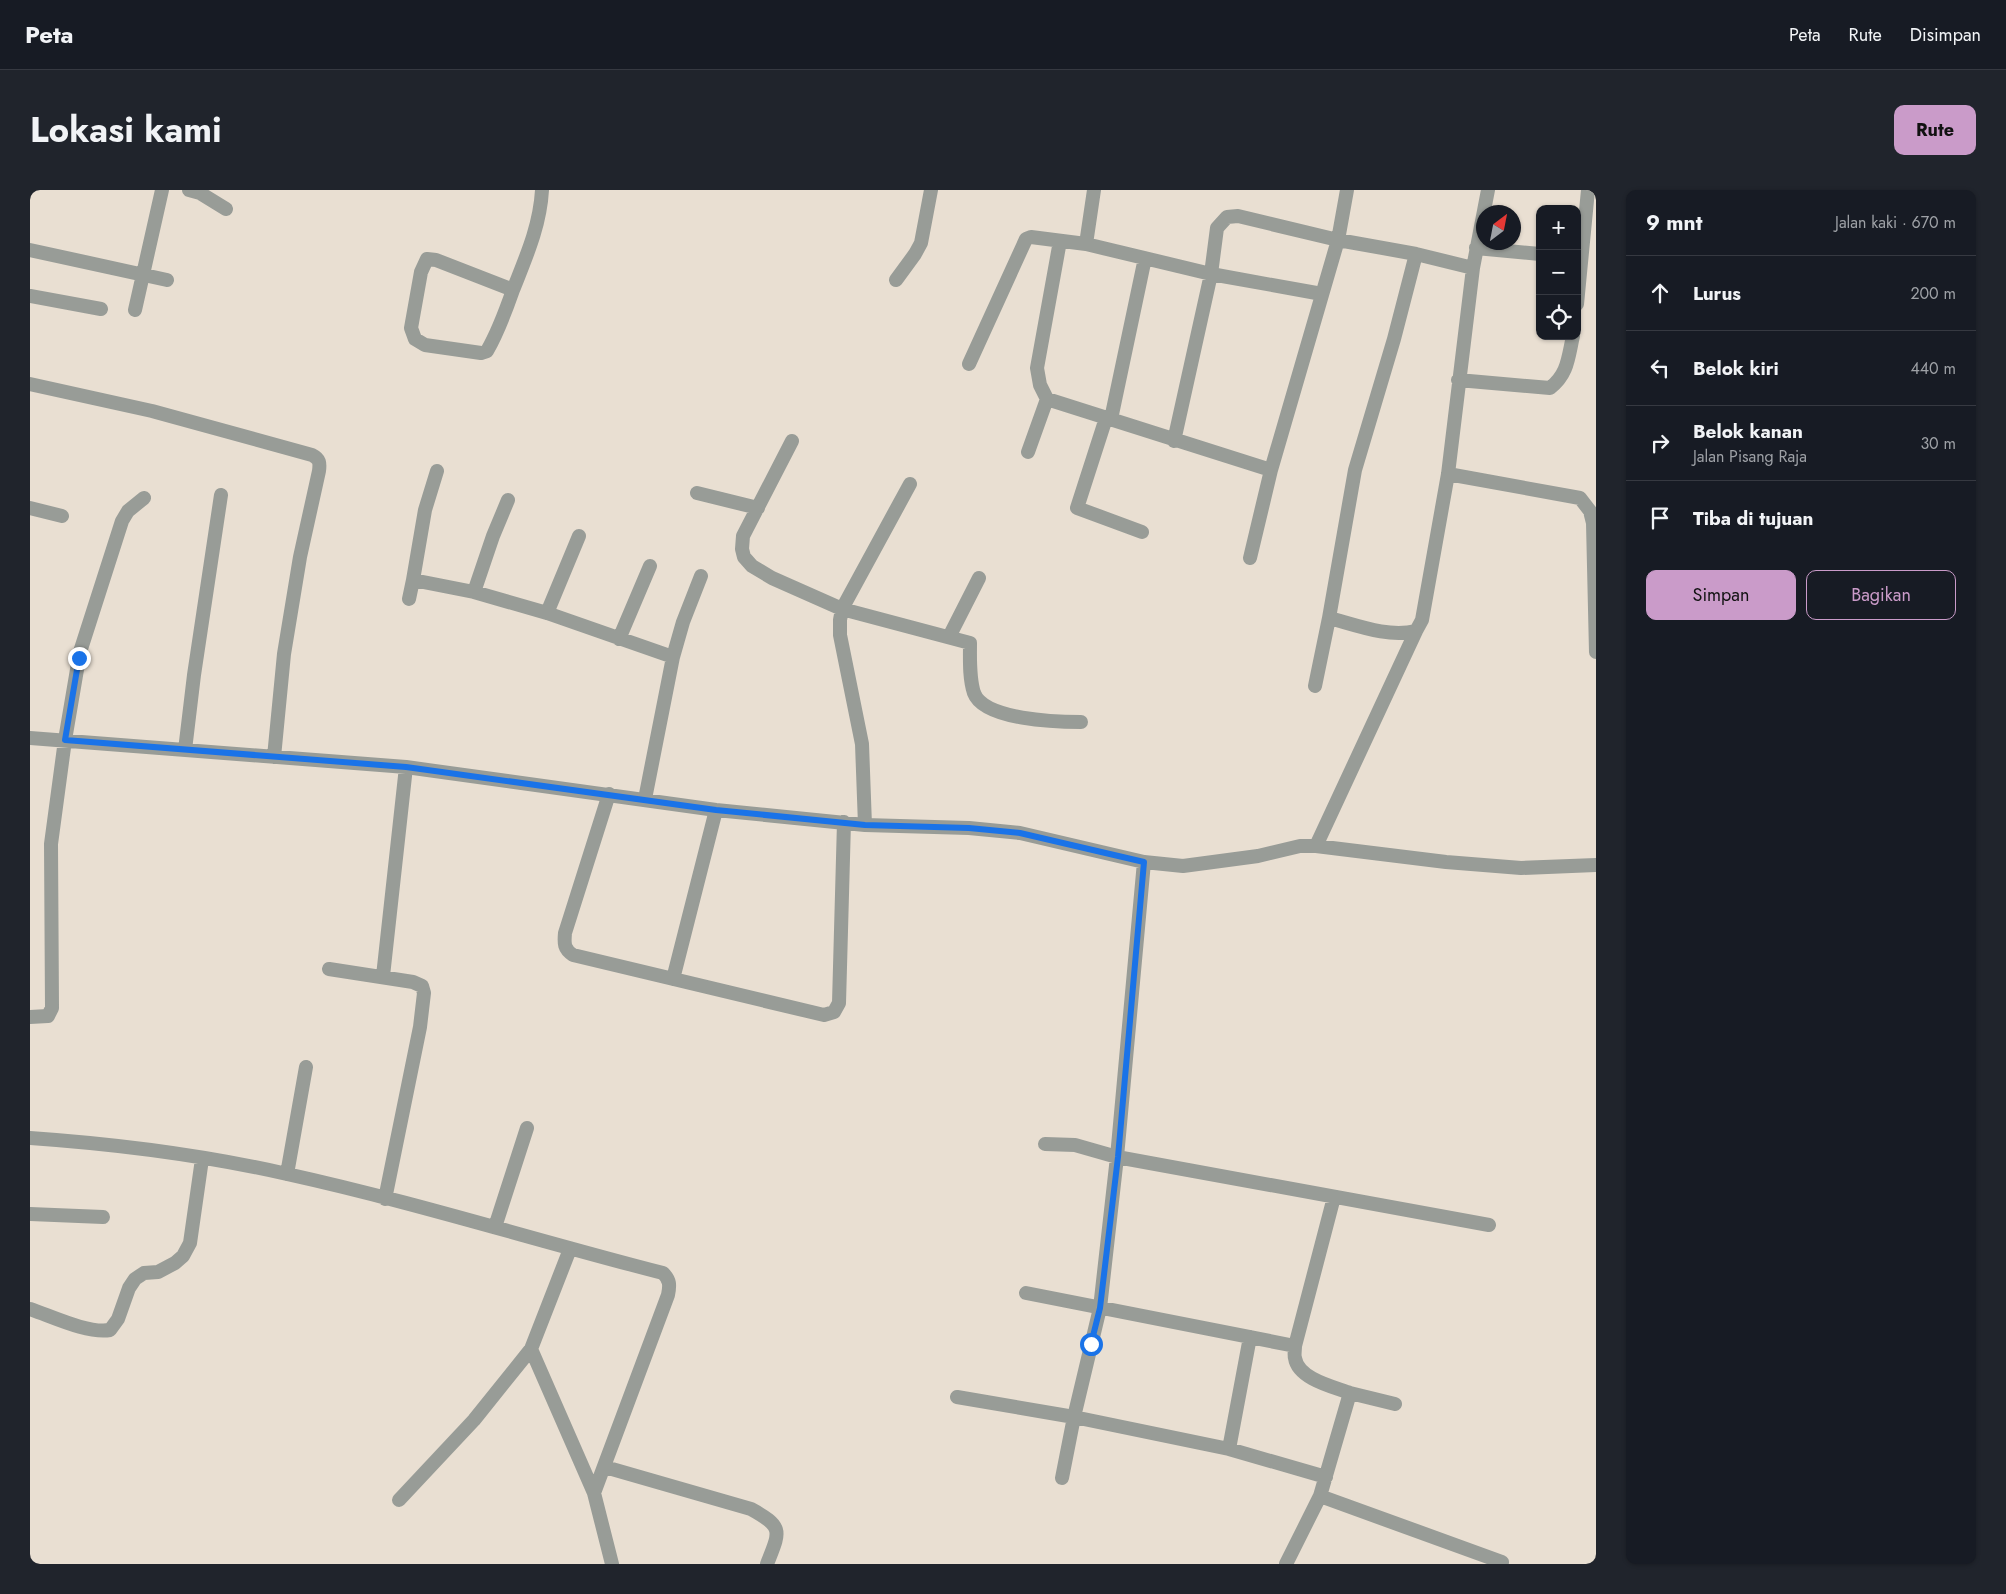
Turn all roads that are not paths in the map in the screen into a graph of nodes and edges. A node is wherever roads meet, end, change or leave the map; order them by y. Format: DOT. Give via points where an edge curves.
graph roads {
  1 [pos="162,190"];
  2 [pos="189,190"];
  3 [pos="542,190"];
  4 [pos="931,190"];
  5 [pos="1094,190"];
  6 [pos="1347,190"];
  7 [pos="1488,190"];
  8 [pos="1588,190"];
  9 [pos="1485,205"];
  10 [pos="226,209"];
  11 [pos="1338,240"];
  12 [pos="1060,241"];
  13 [pos="1086,244"];
  14 [pos="1476,248"];
  15 [pos="30,250"];
  16 [pos="1497,250"];
  17 [pos="1581,250"];
  18 [pos="1416,254"];
  19 [pos="1536,254"];
  20 [pos="1145,258"];
  21 [pos="1473,268"];
  22 [pos="1211,274"];
  23 [pos="143,275"];
  24 [pos="166,280"];
  25 [pos="896,280"];
  26 [pos="514,290"];
  27 [pos="1322,294"];
  28 [pos="30,296"];
  29 [pos="101,308"];
  30 [pos="135,310"];
  31 [pos="1572,340"];
  32 [pos="969,364"];
  33 [pos="1458,380"];
  34 [pos="30,384"];
  35 [pos="1047,399"];
  36 [pos="1109,418"];
  37 [pos="1174,440"];
  38 [pos="792,441"];
  39 [pos="1028,452"];
  40 [pos="1271,470"];
  41 [pos="437,471"];
  42 [pos="1448,474"];
  43 [pos="910,484"];
  44 [pos="697,492"];
  45 [pos="221,495"];
  46 [pos="144,498"];
  47 [pos="508,500"];
  48 [pos="30,508"];
  49 [pos="758,508"];
  50 [pos="1593,510"];
  51 [pos="62,516"];
  52 [pos="1142,532"];
  53 [pos="579,536"];
  54 [pos="1250,558"];
  55 [pos="650,566"];
  56 [pos="701,576"];
  57 [pos="979,578"];
  58 [pos="413,580"];
  59 [pos="474,592"];
  60 [pos="409,599"];
  61 [pos="842,610"];
  62 [pos="547,613"];
  63 [pos="1329,618"];
  64 [pos="1416,631"];
  65 [pos="949,637"];
  66 [pos="619,639"];
  67 [pos="1596,652"];
  68 [pos="673,658"];
  69 [pos="1315,686"];
  70 [pos="1081,722"];
  71 [pos="30,738"];
  72 [pos="65,740"];
  73 [pos="185,750"];
  74 [pos="274,757"];
  75 [pos="406,767"];
  76 [pos="608,794"];
  77 [pos="645,799"];
  78 [pos="716,810"];
  79 [pos="844,822"];
  80 [pos="865,825"];
  81 [pos="1316,846"];
  82 [pos="1144,862"];
  83 [pos="1596,865"];
  84 [pos="329,968"];
  85 [pos="384,976"];
  86 [pos="673,979"];
  87 [pos="30,1017"];
  88 [pos="306,1067"];
  89 [pos="527,1128"];
  90 [pos="30,1138"];
  91 [pos="1044,1144"];
  92 [pos="1118,1157"];
  93 [pos="202,1159"];
  94 [pos="287,1174"];
  95 [pos="1334,1197"];
  96 [pos="385,1199"];
  97 [pos="30,1214"];
  98 [pos="104,1217"];
  99 [pos="1489,1225"];
  100 [pos="495,1227"];
  101 [pos="570,1249"];
  102 [pos="1026,1293"];
  103 [pos="1100,1308"];
  104 [pos="30,1309"];
  105 [pos="1250,1338"];
  106 [pos="1296,1346"];
  107 [pos="531,1349"];
  108 [pos="1350,1393"];
  109 [pos="956,1397"];
  110 [pos="1394,1404"];
  111 [pos="1074,1417"];
  112 [pos="1229,1449"];
  113 [pos="605,1467"];
  114 [pos="1326,1477"];
  115 [pos="1062,1478"];
  116 [pos="594,1494"];
  117 [pos="1320,1496"];
  118 [pos="399,1500"];
  119 [pos="1502,1562"];
  120 [pos="612,1564"];
  121 [pos="767,1564"];
  122 [pos="1286,1564"];
  1 -- 23 [label="street"];
  2 -- 10 [label="street"];
  3 -- 26 [label="street" via="539,218"];
  4 -- 25 [label="street" via="921,243"];
  5 -- 13 [label="street"];
  6 -- 11 [label="street"];
  7 -- 9 [label="street"];
  8 -- 17 [label="street"];
  11 -- 18 [label="street"];
  11 -- 22 [label="street" via="1238,216 1227,217 1217,228"];
  11 -- 27 [label="street"];
  12 -- 13 [label="street"];
  12 -- 32 [label="street" via="1026,239"];
  12 -- 35 [label="street" via="1037,368"];
  13 -- 20 [label="street"];
  14 -- 21 [label="street"];
  15 -- 23 [label="street"];
  16 -- 19 [label="street"];
  18 -- 21 [label="street"];
  18 -- 63 [label="street" via="1355,470"];
  20 -- 22 [label="street"];
  20 -- 36 [label="street"];
  21 -- 33 [label="street"];
  22 -- 27 [label="street"];
  22 -- 37 [label="street"];
  23 -- 24 [label="street"];
  23 -- 30 [label="street"];
  26 -- 26 [label="street" via="485,352 425,345 415,340 411,328 421,272 427,259"];
  27 -- 40 [label="street"];
  28 -- 29 [label="street"];
  31 -- 33 [label="street" via="1565,371 1550,388"];
  33 -- 42 [label="street"];
  34 -- 74 [label="street" via="152,411 312,455 320,462 284,654"];
  35 -- 36 [label="street"];
  35 -- 39 [label="street"];
  36 -- 37 [label="street"];
  36 -- 52 [label="street" via="1077,508"];
  37 -- 40 [label="street"];
  38 -- 49 [label="street"];
  40 -- 54 [label="street"];
  41 -- 58 [label="street" via="425,510"];
  42 -- 50 [label="street" via="1580,498"];
  42 -- 64 [label="street" via="1422,620"];
  43 -- 61 [label="street"];
  44 -- 49 [label="street"];
  45 -- 73 [label="street"];
  46 -- 72 [label="street" via="128,511 110,554 80,652"];
  47 -- 59 [label="street"];
  48 -- 51 [label="street"];
  49 -- 61 [label="street" via="744,536 744,557 772,578"];
  50 -- 67 [label="street"];
  53 -- 62 [label="street"];
  55 -- 66 [label="street"];
  56 -- 68 [label="street"];
  57 -- 65 [label="street"];
  58 -- 59 [label="street"];
  58 -- 60 [label="street"];
  59 -- 62 [label="street"];
  61 -- 65 [label="street"];
  61 -- 80 [label="street" via="840,635 862,744"];
  62 -- 66 [label="street"];
  63 -- 64 [label="street" via="1383,631"];
  63 -- 69 [label="street"];
  64 -- 81 [label="street"];
  65 -- 70 [label="street" via="970,644 974,694 982,704 1004,714 1042,722"];
  66 -- 68 [label="street"];
  68 -- 77 [label="street"];
  71 -- 72 [label="street"];
  72 -- 73 [label="street"];
  72 -- 87 [label="street" via="52,844 52,1008 48,1016"];
  73 -- 74 [label="street"];
  74 -- 75 [label="street"];
  75 -- 76 [label="street"];
  75 -- 85 [label="street"];
  76 -- 77 [label="street"];
  76 -- 86 [label="street" via="565,933 566,950 573,955"];
  77 -- 78 [label="street"];
  78 -- 79 [label="street"];
  78 -- 86 [label="street"];
  79 -- 80 [label="street"];
  79 -- 86 [label="street" via="839,1002 834,1012 824,1015"];
  80 -- 82 [label="street" via="1020,833"];
  81 -- 82 [label="street" via="1183,866"];
  81 -- 83 [label="street" via="1521,868"];
  82 -- 92 [label="street"];
  84 -- 85 [label="street"];
  85 -- 96 [label="street" via="418,984 424,993"];
  88 -- 94 [label="street"];
  89 -- 100 [label="street"];
  90 -- 93 [label="street" via="97,1142"];
  91 -- 92 [label="street" via="1075,1145"];
  92 -- 95 [label="street"];
  92 -- 103 [label="street"];
  93 -- 94 [label="street"];
  93 -- 104 [label="street" via="190,1243 175,1264 135,1279 110,1330 91,1329"];
  94 -- 96 [label="street"];
  95 -- 99 [label="street"];
  95 -- 106 [label="street"];
  96 -- 100 [label="street"];
  97 -- 98 [label="street"];
  100 -- 101 [label="street"];
  101 -- 107 [label="street"];
  101 -- 113 [label="street" via="663,1273 670,1286"];
  102 -- 103 [label="street"];
  103 -- 105 [label="street"];
  103 -- 111 [label="street"];
  105 -- 106 [label="street"];
  105 -- 112 [label="street"];
  106 -- 108 [label="street" via="1295,1360 1303,1372 1317,1381"];
  107 -- 116 [label="street"];
  107 -- 118 [label="street" via="474,1420"];
  108 -- 110 [label="street"];
  108 -- 114 [label="street"];
  109 -- 111 [label="street"];
  111 -- 112 [label="street"];
  111 -- 115 [label="street"];
  112 -- 114 [label="street"];
  113 -- 116 [label="street"];
  113 -- 121 [label="street" via="751,1509 767,1518 776,1526 777,1538"];
  114 -- 117 [label="street"];
  116 -- 120 [label="street"];
  117 -- 119 [label="street"];
  117 -- 122 [label="street"];
}
